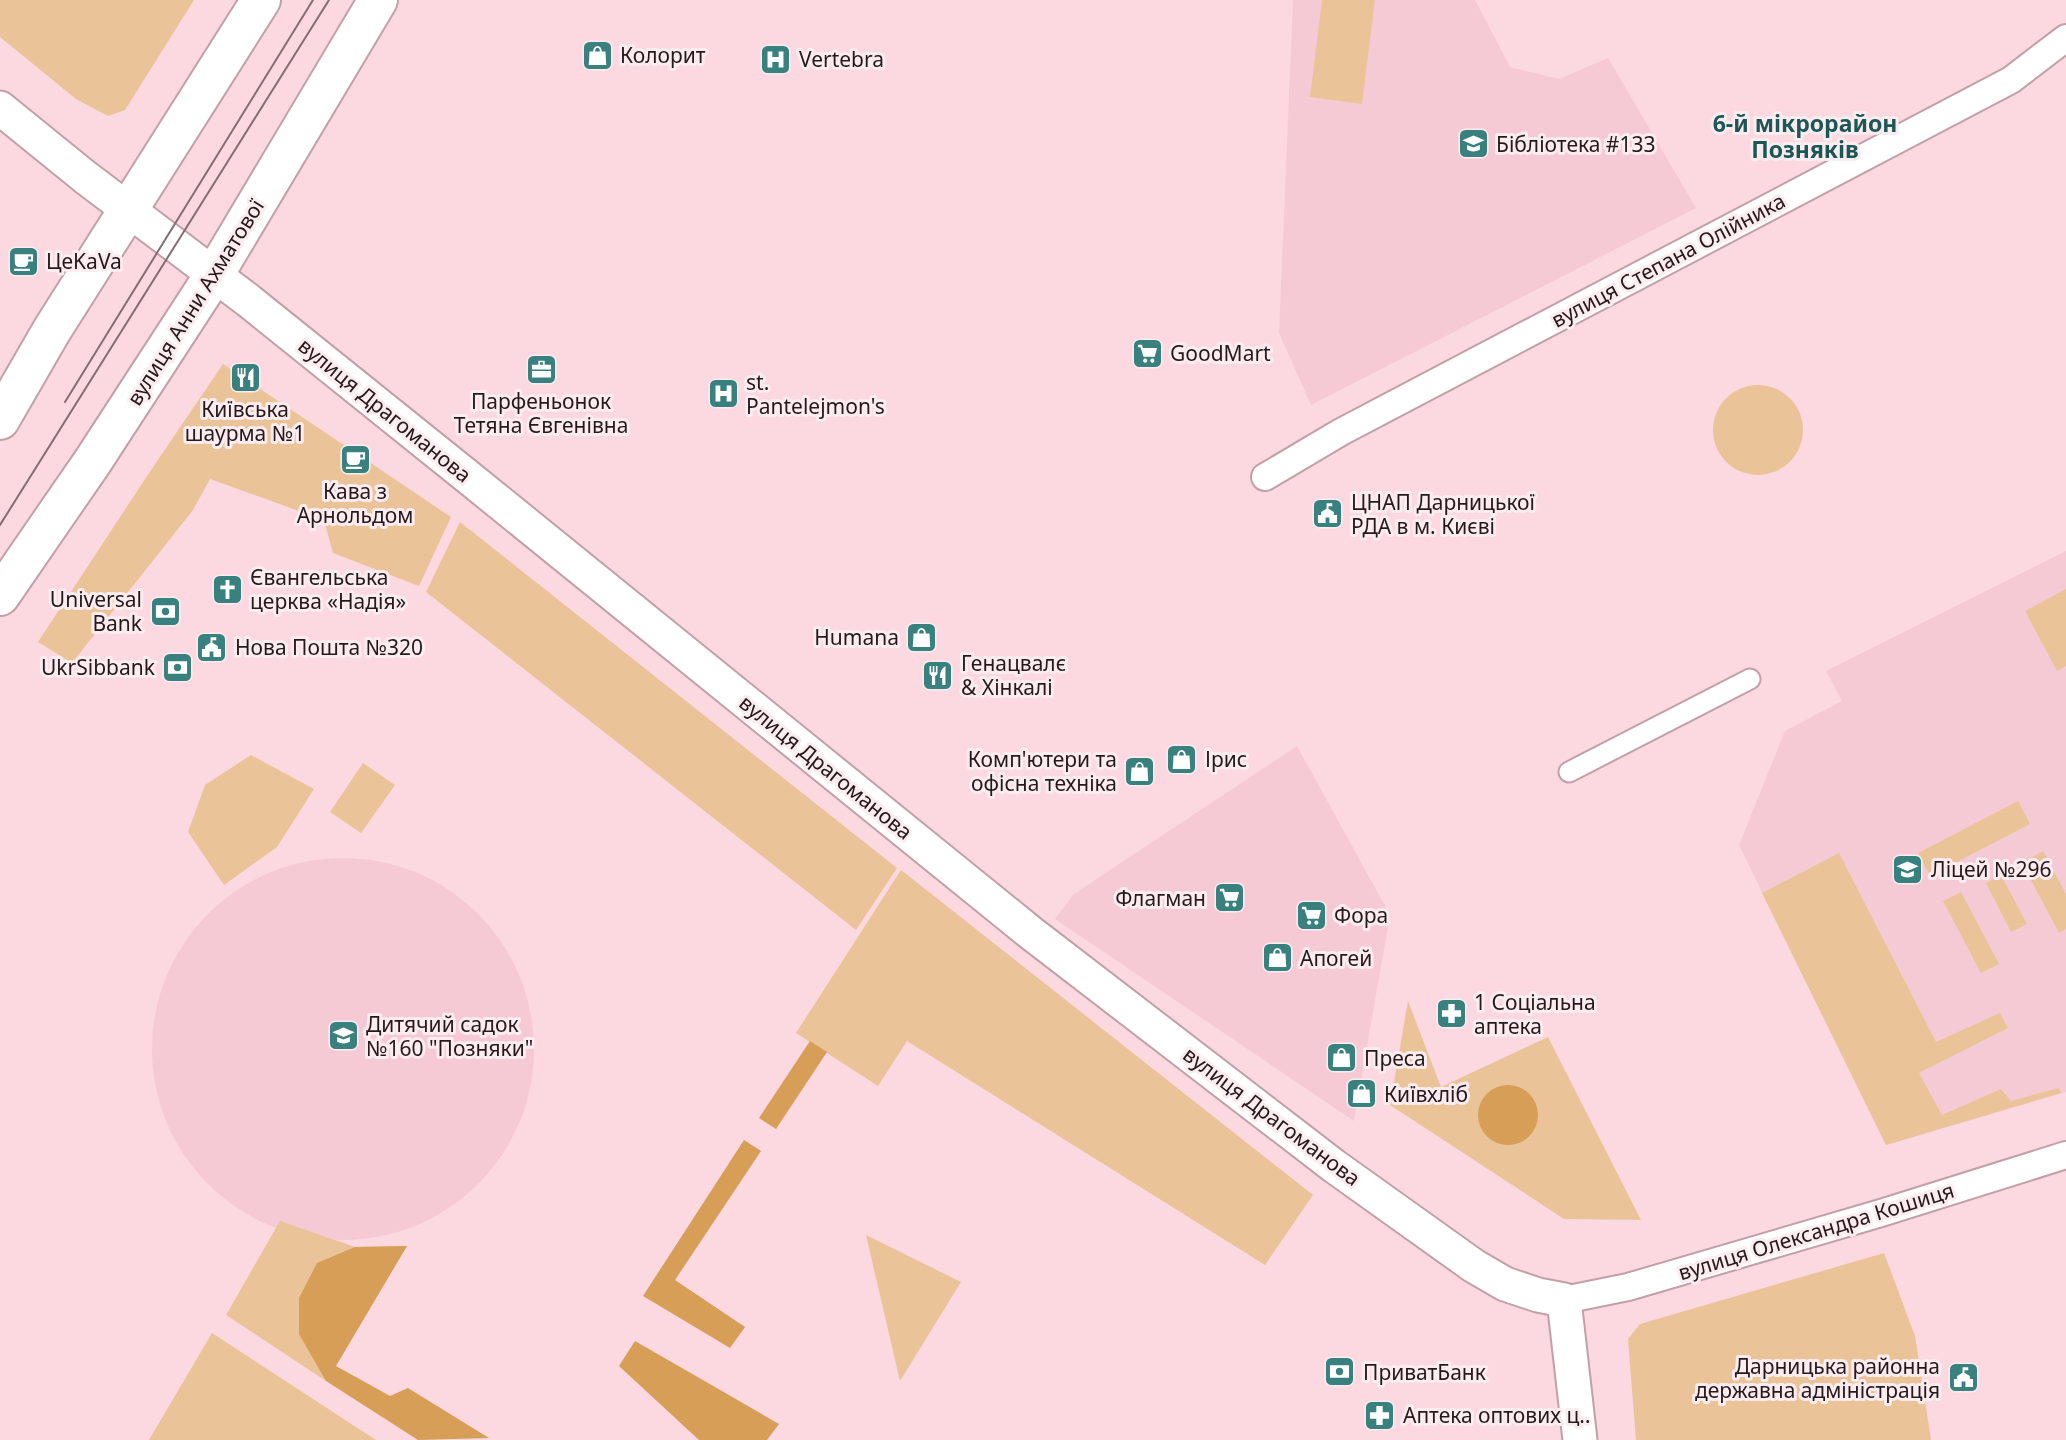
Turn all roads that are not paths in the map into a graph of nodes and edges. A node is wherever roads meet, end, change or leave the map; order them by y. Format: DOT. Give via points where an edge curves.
graph roads {
  1 [pos="261,0"];
  2 [pos="378,0"];
  3 [pos="2066,38"];
  4 [pos="0,108"];
  5 [pos="127,209"];
  6 [pos="214,275"];
  7 [pos="0,420"];
  8 [pos="1265,477"];
  9 [pos="0,596"];
  10 [pos="1749,679"];
  11 [pos="1569,772"];
  12 [pos="2066,1155"];
  13 [pos="1564,1300"];
  14 [pos="1580,1440"];
  1 -- 5 [label="main road"];
  2 -- 6 [label="main road, вулиця Анни Ахматової"];
  3 -- 8 [label="street, вулиця Степана Олійника" via="2011,80 1341,432"];
  4 -- 5 [label="street, вулиця Драгоманова"];
  5 -- 6 [label="street, вулиця Драгоманова"];
  5 -- 7 [label="main road"];
  6 -- 9 [label="main road, вулиця Анни Ахматової"];
  6 -- 13 [label="street, вулиця Драгоманова" via="1031,933 1334,1166 1474,1266 1505,1284"];
  10 -- 11 [label="street"];
  12 -- 13 [label="street, вулиця Олександра Кошиця" via="1628,1287"];
  13 -- 14 [label="street"];
}
